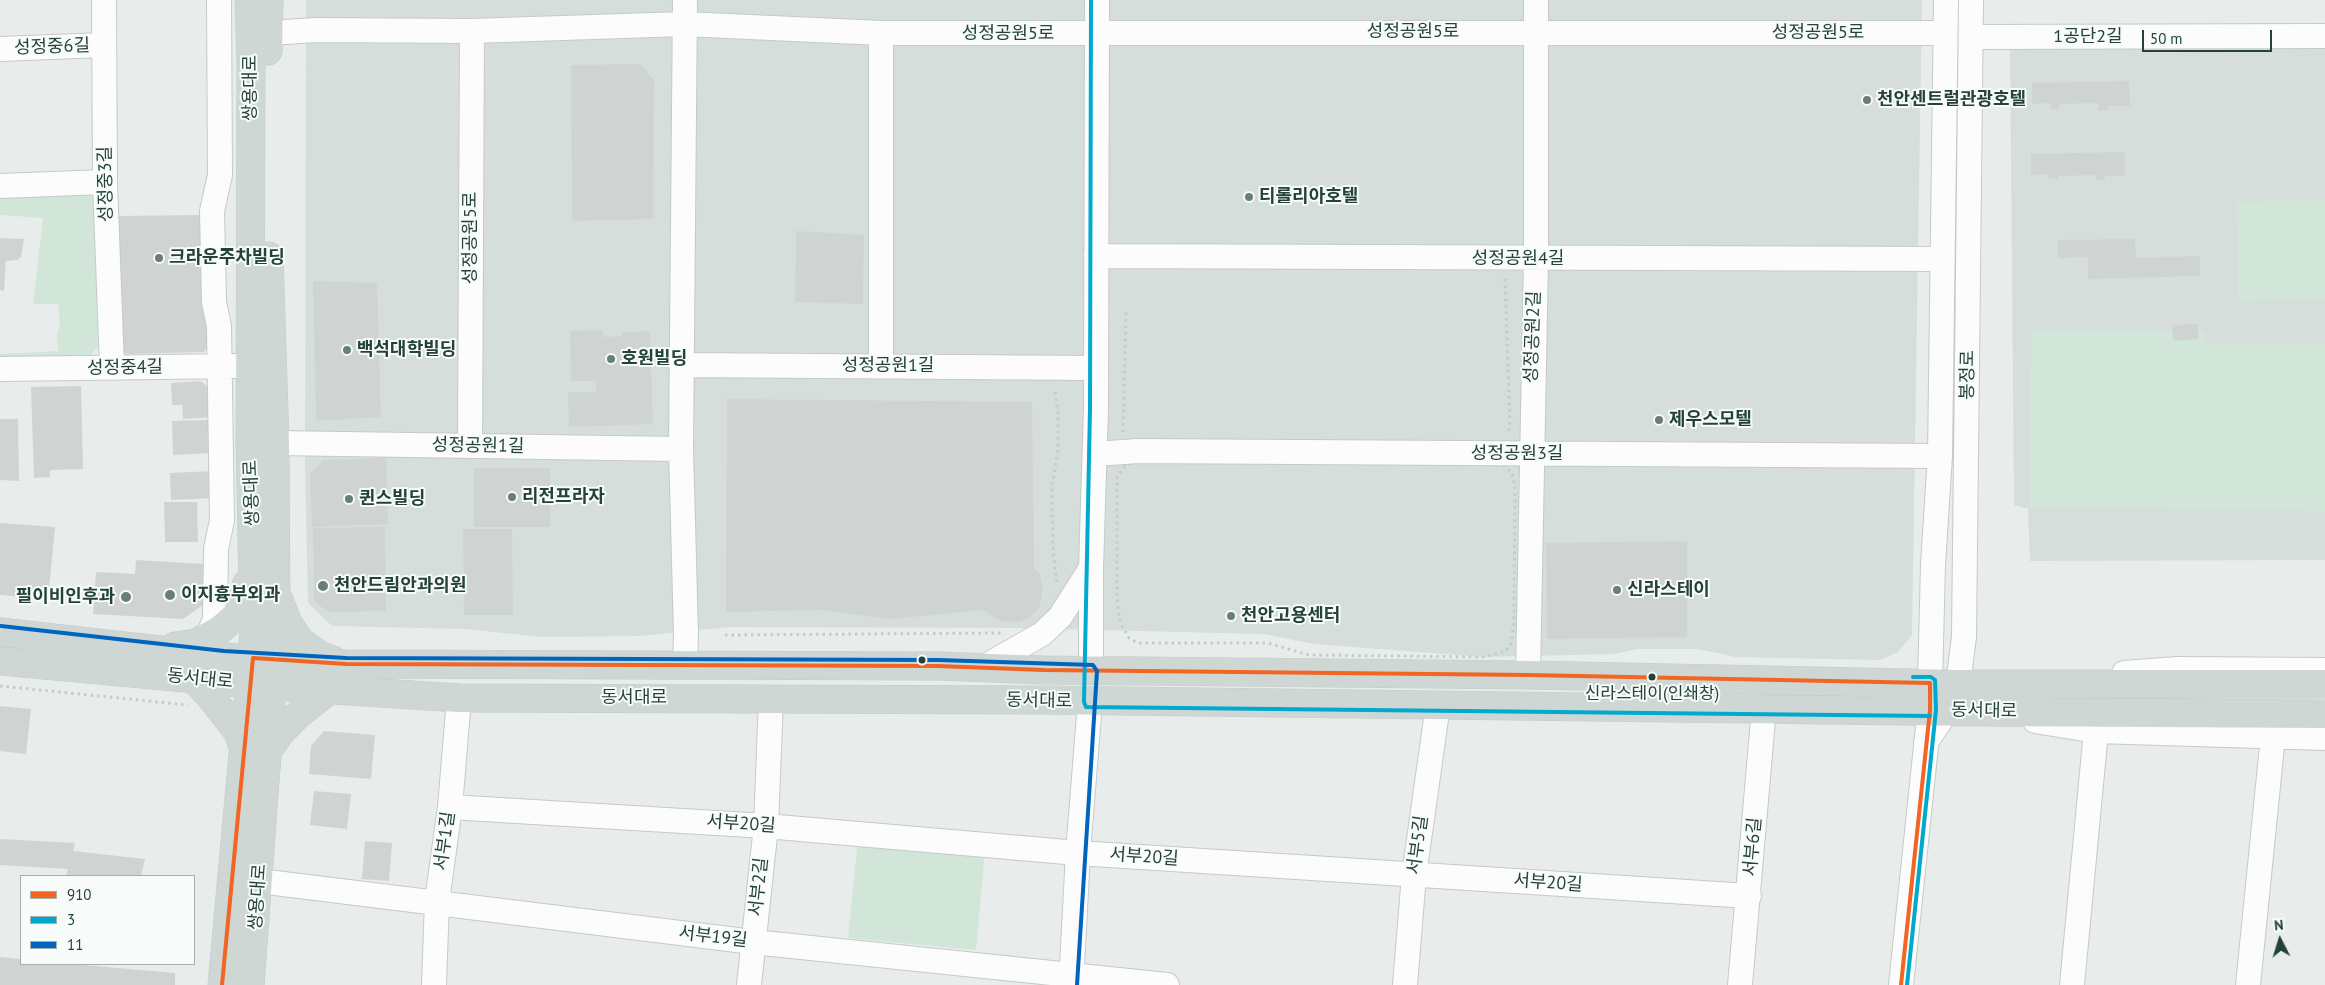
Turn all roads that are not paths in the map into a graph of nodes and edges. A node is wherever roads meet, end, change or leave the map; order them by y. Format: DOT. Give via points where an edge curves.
graph roads {
  1 [pos="104,0"];
  2 [pos="219,0"];
  3 [pos="249,0"];
  4 [pos="269,0"];
  5 [pos="685,0"];
  6 [pos="1097,0"];
  7 [pos="1536,0"];
  8 [pos="1946,0"];
  9 [pos="1971,0"];
  10 [pos="684,24"];
  11 [pos="472,31"];
  12 [pos="1535,32"];
  13 [pos="269,33"];
  14 [pos="882,33"];
  15 [pos="1945,33"];
  16 [pos="1096,34"];
  17 [pos="2325,36"];
  18 [pos="1971,38"];
  19 [pos="104,45"];
  20 [pos="0,48"];
  21 [pos="105,182"];
  22 [pos="0,186"];
  23 [pos="1096,256"];
  24 [pos="1536,259"];
  25 [pos="1941,259"];
  26 [pos="681,365"];
  27 [pos="881,365"];
  28 [pos="250,366"];
  29 [pos="220,367"];
  30 [pos="112,368"];
  31 [pos="1095,368"];
  32 [pos="0,369"];
  33 [pos="276,444"];
  34 [pos="470,446"];
  35 [pos="680,449"];
  36 [pos="1530,453"];
  37 [pos="1095,454"];
  38 [pos="1940,456"];
  39 [pos="253,552"];
  40 [pos="1091,568"];
  41 [pos="276,580"];
  42 [pos="0,632"];
  43 [pos="196,643"];
  44 [pos="154,649"];
  45 [pos="264,658"];
  46 [pos="0,661"];
  47 [pos="346,664"];
  48 [pos="685,665"];
  49 [pos="984,667"];
  50 [pos="2325,670"];
  51 [pos="1091,671"];
  52 [pos="1528,674"];
  53 [pos="193,678"];
  54 [pos="1930,683"];
  55 [pos="1958,684"];
  56 [pos="1986,684"];
  57 [pos="2325,684"];
  58 [pos="261,685"];
  59 [pos="332,688"];
  60 [pos="459,698"];
  61 [pos="771,699"];
  62 [pos="1090,702"];
  63 [pos="1438,705"];
  64 [pos="1764,708"];
  65 [pos="1938,711"];
  66 [pos="1984,712"];
  67 [pos="2325,714"];
  68 [pos="2267,724"];
  69 [pos="2096,731"];
  70 [pos="2325,738"];
  71 [pos="255,752"];
  72 [pos="450,807"];
  73 [pos="766,826"];
  74 [pos="1078,853"];
  75 [pos="1414,875"];
  76 [pos="260,881"];
  77 [pos="1749,896"];
  78 [pos="437,901"];
  79 [pos="753,942"];
  80 [pos="1072,980"];
  81 [pos="222,985"];
  82 [pos="250,985"];
  83 [pos="434,985"];
  84 [pos="749,985"];
  85 [pos="1167,985"];
  86 [pos="1405,985"];
  87 [pos="1740,985"];
  88 [pos="1901,985"];
  89 [pos="2072,985"];
  90 [pos="2248,985"];
  1 -- 19 [label="street, 성정중3길"];
  2 -- 29 [label="street" via="220,175 212,210 214,302 219,326"];
  3 -- 28 [label="main road, 쌍용대로"];
  4 -- 13 [label="main road, 쌍용대로"];
  5 -- 10 [label="street"];
  6 -- 16 [label="street"];
  7 -- 12 [label="street, 성정공원2길"];
  8 -- 15 [label="street, 봉정로"];
  9 -- 18 [label="street, 봉정로"];
  10 -- 11 [label="street, 성정공원5로"];
  10 -- 14 [label="street, 성정공원5로"];
  10 -- 26 [label="street"];
  11 -- 13 [label="street, 성정공원5로" via="316,30"];
  11 -- 34 [label="street, 성정공원5로"];
  12 -- 15 [label="street, 성정공원5로"];
  12 -- 16 [label="street, 성정공원5로"];
  12 -- 24 [label="street, 성정공원2길"];
  13 -- 33 [label="main road, 쌍용대로" via="270,320"];
  14 -- 16 [label="street, 성정공원5로"];
  14 -- 27 [label="street"];
  15 -- 25 [label="street, 봉정로"];
  16 -- 23 [label="street"];
  17 -- 18 [label="street, 1공단2길"];
  18 -- 55 [label="street, 봉정로" via="1966,567 1964,637"];
  19 -- 20 [label="street, 성정중6길"];
  19 -- 21 [label="street, 성정중3길"];
  21 -- 22 [label="street"];
  21 -- 30 [label="street, 성정중3길"];
  23 -- 24 [label="street, 성정공원4길"];
  23 -- 31 [label="street"];
  24 -- 25 [label="street, 성정공원4길"];
  24 -- 36 [label="street, 성정공원2길"];
  25 -- 38 [label="street, 봉정로"];
  26 -- 27 [label="street, 성정공원1길"];
  26 -- 35 [label="street"];
  27 -- 31 [label="street, 성정공원1길"];
  28 -- 29 [label="street, 성정중4길"];
  28 -- 39 [label="main road, 쌍용대로"];
  29 -- 30 [label="street, 성정중4길"];
  29 -- 43 [label="street" via="222,520 216,549 215,619 210,631"];
  30 -- 32 [label="street, 성정중4길"];
  31 -- 37 [label="street"];
  33 -- 34 [label="street, 성정공원1길"];
  33 -- 41 [label="main road, 쌍용대로"];
  34 -- 35 [label="street, 성정공원1길"];
  35 -- 48 [label="street"];
  36 -- 37 [label="street, 성정공원3길" via="1138,451"];
  36 -- 38 [label="street, 성정공원3길"];
  36 -- 52 [label="street, 성정공원2길"];
  37 -- 40 [label="street"];
  38 -- 54 [label="street, 봉정로"];
  39 -- 43 [label="main road" via="237,615 219,631"];
  39 -- 45 [label="main road, 쌍용대로"];
  40 -- 49 [label="street" via="1060,617 1042,634"];
  40 -- 51 [label="street"];
  41 -- 45 [label="main road, 쌍용대로"];
  41 -- 47 [label="main road" via="280,603 300,641 321,656"];
  42 -- 44 [label="main road, 동서대로"];
  43 -- 44 [label="main road"];
  44 -- 45 [label="main road, 동서대로"];
  45 -- 47 [label="main road, 동서대로"];
  45 -- 58 [label="main road, 쌍용대로"];
  46 -- 53 [label="main road, 동서대로"];
  47 -- 48 [label="main road, 동서대로"];
  48 -- 49 [label="main road, 동서대로"];
  49 -- 51 [label="main road, 동서대로"];
  50 -- 56 [label="street" via="2177,669"];
  51 -- 52 [label="main road, 동서대로"];
  51 -- 62 [label="main road"];
  52 -- 54 [label="main road, 동서대로"];
  53 -- 58 [label="main road, 동서대로"];
  53 -- 71 [label="main road"];
  54 -- 55 [label="main road, 동서대로"];
  54 -- 65 [label="main road, 봉정로"];
  55 -- 56 [label="main road, 동서대로"];
  55 -- 65 [label="street, 봉정로"];
  56 -- 57 [label="main road, 동서대로"];
  58 -- 59 [label="main road, 동서대로"];
  58 -- 71 [label="main road, 쌍용대로"];
  59 -- 60 [label="main road, 동서대로"];
  59 -- 71 [label="main road"];
  60 -- 61 [label="main road, 동서대로"];
  60 -- 72 [label="street, 서부1길"];
  61 -- 62 [label="main road, 동서대로"];
  61 -- 73 [label="street, 서부2길"];
  62 -- 63 [label="main road, 동서대로"];
  62 -- 74 [label="street"];
  63 -- 64 [label="main road, 동서대로"];
  63 -- 75 [label="street, 서부5길"];
  64 -- 65 [label="main road, 동서대로"];
  64 -- 77 [label="street, 서부6길"];
  65 -- 66 [label="main road, 동서대로"];
  65 -- 88 [label="street, 봉정로" via="1926,742"];
  66 -- 68 [label="main road, 동서대로"];
  66 -- 69 [label="street"];
  67 -- 68 [label="main road, 동서대로"];
  68 -- 69 [label="street"];
  68 -- 70 [label="street"];
  68 -- 90 [label="street"];
  69 -- 89 [label="street"];
  71 -- 76 [label="main road, 쌍용대로"];
  71 -- 81 [label="main road, 쌍용대로"];
  72 -- 73 [label="street, 서부20길"];
  72 -- 78 [label="street, 서부1길"];
  73 -- 74 [label="street, 서부20길"];
  73 -- 79 [label="street, 서부2길"];
  74 -- 75 [label="street, 서부20길"];
  74 -- 80 [label="street"];
  75 -- 77 [label="street, 서부20길"];
  75 -- 86 [label="street, 서부5길"];
  76 -- 78 [label="street, 서부19길"];
  76 -- 82 [label="main road, 쌍용대로"];
  77 -- 87 [label="street, 서부6길"];
  78 -- 79 [label="street, 서부19길"];
  78 -- 83 [label="street, 서부1길"];
  79 -- 80 [label="street, 서부19길"];
  79 -- 84 [label="street, 서부2길"];
  80 -- 85 [label="street, 서부19길"];
}
